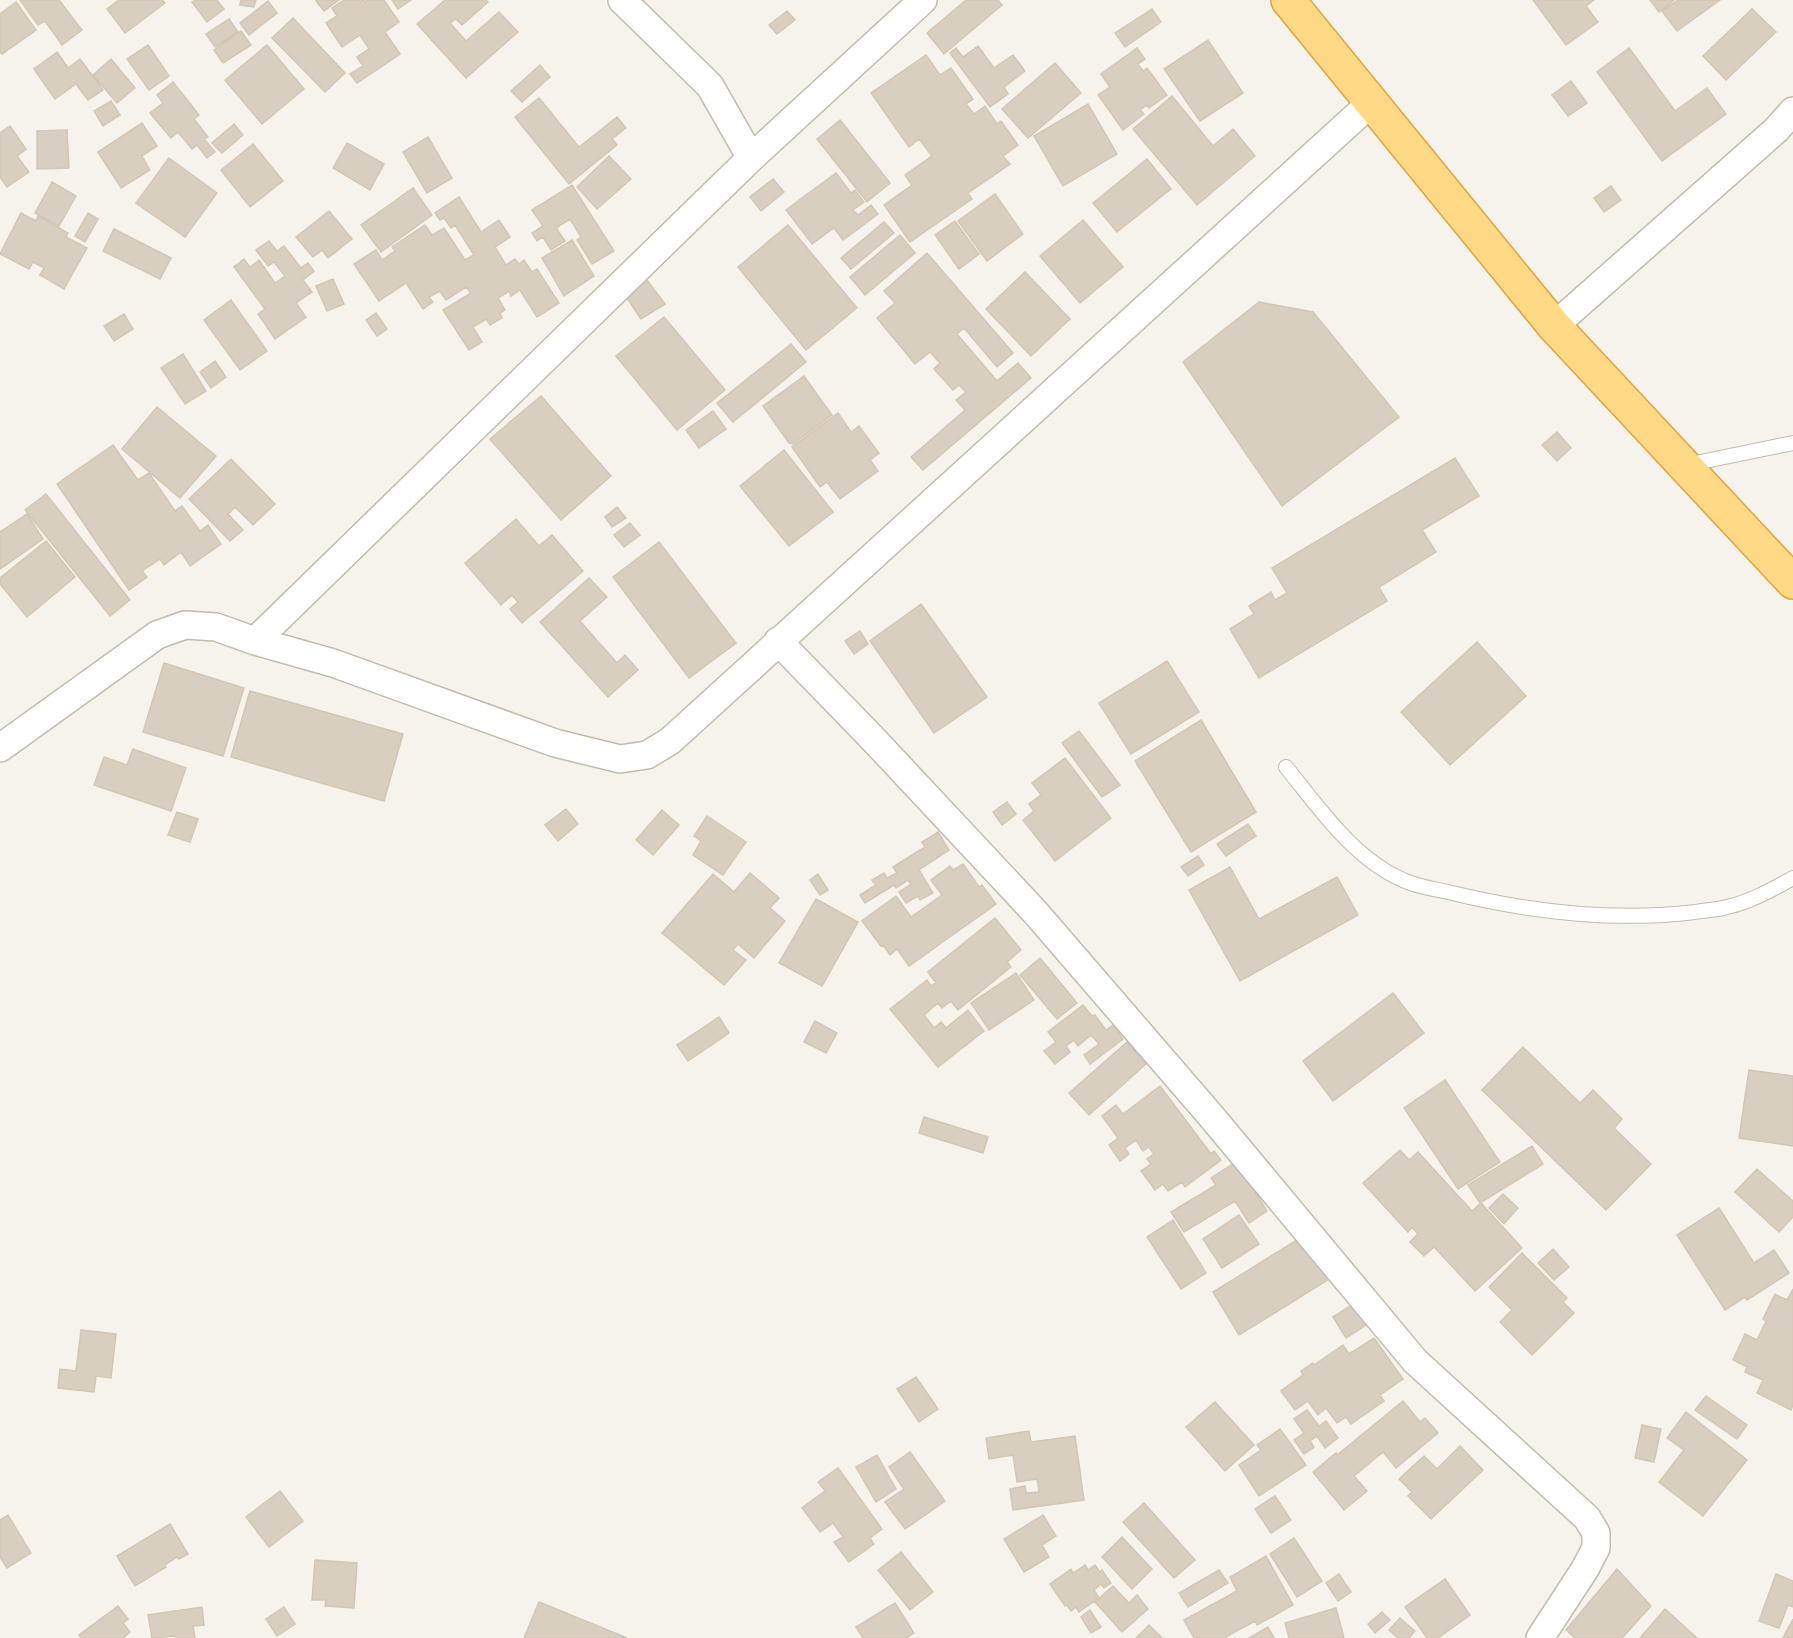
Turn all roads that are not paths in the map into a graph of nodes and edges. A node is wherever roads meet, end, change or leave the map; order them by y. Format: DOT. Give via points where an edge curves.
graph roads {
  1 [pos="622,0"];
  2 [pos="923,0"];
  3 [pos="1288,0"];
  4 [pos="1373,102"];
  5 [pos="1793,111"];
  6 [pos="751,158"];
  7 [pos="1554,326"];
  8 [pos="1793,443"];
  9 [pos="1684,465"];
  10 [pos="1793,582"];
  11 [pos="255,641"];
  12 [pos="778,641"];
  13 [pos="0,748"];
  14 [pos="1286,767"];
  15 [pos="1793,878"];
  16 [pos="1540,1638"];
  1 -- 6 [label="street" via="710,86"];
  2 -- 6 [label="street"];
  3 -- 4 [label="highway"];
  4 -- 7 [label="highway"];
  4 -- 12 [label="street"];
  5 -- 7 [label="street"];
  6 -- 11 [label="street"];
  7 -- 9 [label="highway"];
  8 -- 9 [label="lane"];
  9 -- 10 [label="highway"];
  11 -- 12 [label="street" via="333,663 555,743 620,759 647,755 670,741"];
  11 -- 13 [label="street" via="216,627 185,625 157,635"];
  12 -- 16 [label="street" via="1035,912 1415,1361 1587,1518 1596,1533 1596,1548"];
  14 -- 15 [label="lane" via="1338,832 1369,859 1403,881 1473,898 1536,910 1606,916 1669,915 1728,907"];
}
